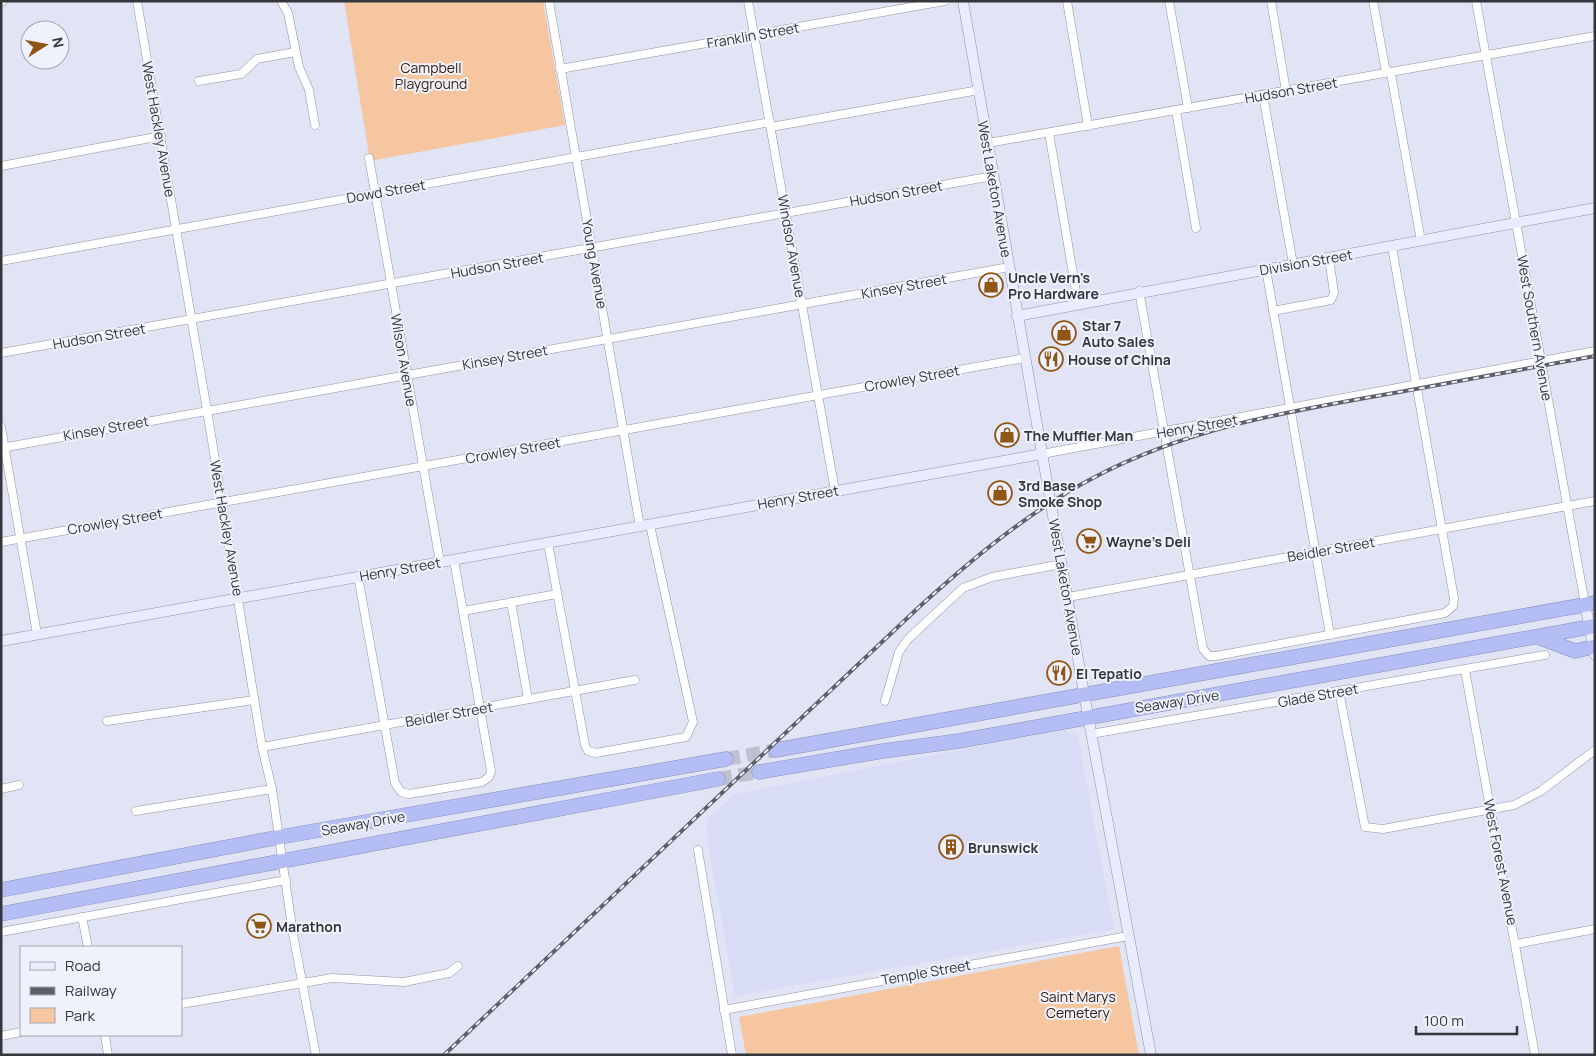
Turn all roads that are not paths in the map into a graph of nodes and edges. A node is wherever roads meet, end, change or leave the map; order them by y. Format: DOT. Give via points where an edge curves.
graph roads {
  1 [pos="136,1"];
  2 [pos="548,1"];
  3 [pos="748,1"];
  4 [pos="945,1"];
  5 [pos="963,1"];
  6 [pos="1067,1"];
  7 [pos="1169,1"];
  8 [pos="1271,1"];
  9 [pos="1373,1"];
  10 [pos="1476,1"];
  11 [pos="283,2"];
  12 [pos="754,35"];
  13 [pos="1595,36"];
  14 [pos="295,52"];
  15 [pos="1486,56"];
  16 [pos="560,69"];
  17 [pos="1391,74"];
  18 [pos="199,81"];
  19 [pos="979,90"];
  20 [pos="1286,91"];
  21 [pos="1263,95"];
  22 [pos="1188,108"];
  23 [pos="1177,114"];
  24 [pos="771,125"];
  25 [pos="315,126"];
  26 [pos="1088,126"];
  27 [pos="1049,133"];
  28 [pos="161,136"];
  29 [pos="988,143"];
  30 [pos="369,158"];
  31 [pos="576,158"];
  32 [pos="1,166"];
  33 [pos="994,176"];
  34 [pos="376,193"];
  35 [pos="1595,208"];
  36 [pos="787,213"];
  37 [pos="1516,222"];
  38 [pos="1196,228"];
  39 [pos="176,229"];
  40 [pos="1420,241"];
  41 [pos="592,248"];
  42 [pos="1392,249"];
  43 [pos="1329,258"];
  44 [pos="1,261"];
  45 [pos="1293,264"];
  46 [pos="1009,267"];
  47 [pos="1266,269"];
  48 [pos="391,284"];
  49 [pos="1139,291"];
  50 [pos="1078,303"];
  51 [pos="802,304"];
  52 [pos="1273,311"];
  53 [pos="1017,316"];
  54 [pos="192,319"];
  55 [pos="607,339"];
  56 [pos="1595,351"];
  57 [pos="1,353"];
  58 [pos="1025,358"];
  59 [pos="1541,360"];
  60 [pos="407,374"];
  61 [pos="1415,385"];
  62 [pos="819,396"];
  63 [pos="1290,409"];
  64 [pos="207,410"];
  65 [pos="1,427"];
  66 [pos="623,431"];
  67 [pos="1164,431"];
  68 [pos="3,447"];
  69 [pos="1042,454"];
  70 [pos="423,466"];
  71 [pos="835,490"];
  72 [pos="222,502"];
  73 [pos="1595,502"];
  74 [pos="1568,506"];
  75 [pos="645,526"];
  76 [pos="1442,530"];
  77 [pos="20,539"];
  78 [pos="1,542"];
  79 [pos="548,543"];
  80 [pos="1316,552"];
  81 [pos="454,560"];
  82 [pos="440,562"];
  83 [pos="1062,564"];
  84 [pos="1190,575"];
  85 [pos="358,576"];
  86 [pos="557,594"];
  87 [pos="1068,597"];
  88 [pos="239,598"];
  89 [pos="511,602"];
  90 [pos="1590,603"];
  91 [pos="1566,608"];
  92 [pos="463,611"];
  93 [pos="1592,627"];
  94 [pos="37,634"];
  95 [pos="1330,635"];
  96 [pos="1539,638"];
  97 [pos="1,641"];
  98 [pos="1594,649"];
  99 [pos="1546,655"];
  100 [pos="1424,658"];
  101 [pos="1248,664"];
  102 [pos="1465,670"];
  103 [pos="636,680"];
  104 [pos="575,691"];
  105 [pos="1339,691"];
  106 [pos="1085,693"];
  107 [pos="1068,696"];
  108 [pos="528,699"];
  109 [pos="254,700"];
  110 [pos="885,701"];
  111 [pos="480,708"];
  112 [pos="1105,714"];
  113 [pos="1088,716"];
  114 [pos="107,721"];
  115 [pos="384,725"];
  116 [pos="1091,734"];
  117 [pos="959,741"];
  118 [pos="262,747"];
  119 [pos="776,750"];
  120 [pos="1595,750"];
  121 [pos="726,759"];
  122 [pos="759,772"];
  123 [pos="718,779"];
  124 [pos="19,785"];
  125 [pos="1,789"];
  126 [pos="272,789"];
  127 [pos="1491,810"];
  128 [pos="136,811"];
  129 [pos="421,813"];
  130 [pos="280,837"];
  131 [pos="263,841"];
  132 [pos="698,850"];
  133 [pos="298,858"];
  134 [pos="283,861"];
  135 [pos="286,880"];
  136 [pos="155,885"];
  137 [pos="1,890"];
  138 [pos="1,914"];
  139 [pos="82,917"];
  140 [pos="1595,929"];
  141 [pos="1,932"];
  142 [pos="1128,936"];
  143 [pos="1516,944"];
  144 [pos="88,946"];
  145 [pos="458,966"];
  146 [pos="303,983"];
  147 [pos="182,1004"];
  148 [pos="724,1010"];
  149 [pos="20,1032"];
  150 [pos="1,1036"];
  151 [pos="104,1036"];
  152 [pos="108,1055"];
  153 [pos="316,1055"];
  154 [pos="732,1055"];
  155 [pos="1151,1055"];
  156 [pos="1535,1055"];
  1 -- 28 [label="street, West Hackley Avenue"];
  2 -- 16 [label="street, Young Avenue"];
  3 -- 12 [label="street, Windsor Avenue"];
  4 -- 12 [label="street, Franklin Street"];
  5 -- 19 [label="main road, West Laketon Avenue"];
  6 -- 26 [label="street"];
  7 -- 22 [label="street"];
  8 -- 20 [label="street"];
  9 -- 17 [label="street" via="1384,67"];
  10 -- 15 [label="street, West Southern Avenue"];
  11 -- 14 [label="street"];
  12 -- 16 [label="street, Franklin Street"];
  12 -- 24 [label="street, Windsor Avenue"];
  13 -- 15 [label="street, Hudson Street"];
  14 -- 18 [label="street" via="257,59 241,74"];
  14 -- 25 [label="street" via="309,90"];
  15 -- 17 [label="street, Hudson Street"];
  15 -- 37 [label="street, West Southern Avenue"];
  16 -- 31 [label="street, Young Avenue"];
  17 -- 20 [label="street, Hudson Street"];
  17 -- 40 [label="street"];
  19 -- 24 [label="street, Dowd Street"];
  19 -- 29 [label="main road, West Laketon Avenue"];
  20 -- 21 [label="street, Hudson Street"];
  21 -- 22 [label="street, Hudson Street"];
  21 -- 45 [label="street"];
  22 -- 23 [label="street, Hudson Street"];
  23 -- 26 [label="street, Hudson Street"];
  23 -- 38 [label="street"];
  24 -- 31 [label="street, Dowd Street"];
  24 -- 36 [label="street, Windsor Avenue"];
  26 -- 27 [label="street, Hudson Street"];
  27 -- 29 [label="street, Hudson Street"];
  27 -- 50 [label="street"];
  28 -- 32 [label="street"];
  28 -- 39 [label="street, West Hackley Avenue"];
  29 -- 33 [label="main road, West Laketon Avenue"];
  30 -- 34 [label="street, Wilson Avenue"];
  31 -- 34 [label="street, Dowd Street"];
  31 -- 41 [label="street, Young Avenue"];
  33 -- 36 [label="street, Hudson Street"];
  33 -- 46 [label="main road, West Laketon Avenue"];
  34 -- 39 [label="street, Dowd Street"];
  34 -- 48 [label="street, Wilson Avenue"];
  35 -- 37 [label="main road, Division Street"];
  36 -- 41 [label="street, Hudson Street"];
  36 -- 51 [label="street, Windsor Avenue"];
  37 -- 40 [label="main road, Division Street"];
  37 -- 59 [label="street, West Southern Avenue"];
  39 -- 44 [label="street, Dowd Street"];
  39 -- 54 [label="street, West Hackley Avenue"];
  40 -- 42 [label="main road, Division Street"];
  41 -- 48 [label="street, Hudson Street"];
  41 -- 55 [label="street, Young Avenue"];
  42 -- 43 [label="main road, Division Street"];
  42 -- 61 [label="street"];
  43 -- 45 [label="main road, Division Street"];
  43 -- 52 [label="street" via="1334,292 1331,300"];
  45 -- 47 [label="main road, Division Street"];
  46 -- 51 [label="street, Kinsey Street"];
  46 -- 53 [label="main road, West Laketon Avenue"];
  47 -- 49 [label="main road, Division Street"];
  47 -- 52 [label="street"];
  48 -- 54 [label="street, Hudson Street"];
  48 -- 60 [label="street, Wilson Avenue"];
  49 -- 50 [label="main road, Division Street"];
  49 -- 67 [label="street"];
  50 -- 53 [label="main road, Division Street"];
  51 -- 55 [label="street, Kinsey Street"];
  51 -- 62 [label="street, Windsor Avenue"];
  52 -- 63 [label="street"];
  53 -- 58 [label="main road, West Laketon Avenue"];
  54 -- 57 [label="street, Hudson Street"];
  54 -- 64 [label="street, West Hackley Avenue"];
  55 -- 60 [label="street, Kinsey Street"];
  55 -- 66 [label="street, Young Avenue"];
  56 -- 59 [label="street, Henry Street"];
  58 -- 62 [label="street, Crowley Street"];
  58 -- 69 [label="main road, West Laketon Avenue"];
  59 -- 61 [label="street, Henry Street"];
  59 -- 74 [label="street, West Southern Avenue"];
  60 -- 64 [label="street, Kinsey Street"];
  60 -- 70 [label="street, Wilson Avenue"];
  61 -- 63 [label="street, Henry Street"];
  61 -- 76 [label="street"];
  62 -- 66 [label="street, Crowley Street"];
  62 -- 71 [label="street, Windsor Avenue"];
  63 -- 67 [label="street, Henry Street"];
  63 -- 80 [label="street"];
  64 -- 68 [label="street, Kinsey Street"];
  64 -- 72 [label="street, West Hackley Avenue"];
  65 -- 68 [label="street"];
  66 -- 70 [label="street, Crowley Street"];
  66 -- 75 [label="street, Young Avenue"];
  67 -- 69 [label="street, Henry Street"];
  67 -- 84 [label="street"];
  68 -- 77 [label="street"];
  69 -- 71 [label="main road, Henry Street"];
  69 -- 83 [label="main road, West Laketon Avenue"];
  70 -- 72 [label="street, Crowley Street"];
  70 -- 82 [label="street, Wilson Avenue"];
  71 -- 75 [label="main road, Henry Street"];
  72 -- 77 [label="street, Crowley Street"];
  72 -- 88 [label="street, West Hackley Avenue"];
  73 -- 74 [label="street, Beidler Street"];
  74 -- 76 [label="street, Beidler Street"];
  74 -- 90 [label="street, West Southern Avenue"];
  75 -- 79 [label="main road, Henry Street"];
  75 -- 104 [label="street, Young Avenue" via="693,722 690,731 686,737 596,754 588,751"];
  76 -- 80 [label="street, Beidler Street"];
  76 -- 95 [label="street" via="1454,598 1451,608 1445,613"];
  77 -- 78 [label="street, Crowley Street"];
  77 -- 94 [label="street"];
  79 -- 81 [label="main road, Henry Street"];
  79 -- 86 [label="street"];
  80 -- 84 [label="street, Beidler Street"];
  80 -- 95 [label="street"];
  81 -- 82 [label="main road, Henry Street"];
  81 -- 92 [label="street"];
  82 -- 85 [label="main road, Henry Street"];
  83 -- 87 [label="main road, West Laketon Avenue"];
  83 -- 110 [label="street" via="992,577 963,588 908,639 899,652"];
  84 -- 87 [label="street, Beidler Street"];
  84 -- 95 [label="street" via="1206,653 1216,656"];
  85 -- 88 [label="main road, Henry Street"];
  85 -- 115 [label="street"];
  86 -- 89 [label="street"];
  86 -- 104 [label="street"];
  87 -- 106 [label="main road, West Laketon Avenue"];
  88 -- 94 [label="main road, Henry Street"];
  88 -- 109 [label="street, West Hackley Avenue"];
  89 -- 92 [label="street"];
  89 -- 108 [label="street"];
  90 -- 91 [label="highway, Seaway Drive"];
  90 -- 93 [label="main road, West Southern Avenue"];
  91 -- 100 [label="highway" via="1557,615 1420,640 1416,649"];
  91 -- 101 [label="highway, Seaway Drive"];
  92 -- 111 [label="street"];
  93 -- 96 [label="highway, Seaway Drive"];
  93 -- 98 [label="main road, West Southern Avenue"];
  94 -- 97 [label="main road, Henry Street"];
  96 -- 98 [label="highway" via="1576,651"];
  96 -- 100 [label="highway, Seaway Drive"];
  99 -- 102 [label="street, Glade Street"];
  100 -- 112 [label="highway, Seaway Drive"];
  101 -- 106 [label="highway, Seaway Drive"];
  101 -- 112 [label="highway" via="1257,672 1251,682 1115,706"];
  102 -- 105 [label="street, Glade Street"];
  102 -- 127 [label="street, West Forest Avenue"];
  103 -- 104 [label="street, Beidler Street"];
  104 -- 108 [label="street, Beidler Street"];
  105 -- 116 [label="street, Glade Street"];
  105 -- 127 [label="street" via="1365,827 1383,829"];
  106 -- 107 [label="highway, Seaway Drive"];
  106 -- 113 [label="main road, West Laketon Avenue"];
  107 -- 117 [label="highway" via="1058,703 940,727 942,736"];
  107 -- 119 [label="highway, Seaway Drive"];
  108 -- 111 [label="street, Beidler Street"];
  109 -- 114 [label="street"];
  109 -- 118 [label="street, West Hackley Avenue"];
  111 -- 115 [label="street, Beidler Street"];
  111 -- 115 [label="street" via="491,768 489,777 482,782 414,794 401,792 395,783"];
  112 -- 113 [label="highway, Seaway Drive"];
  113 -- 116 [label="main road, West Laketon Avenue"];
  113 -- 117 [label="highway, Seaway Drive"];
  115 -- 118 [label="street, Beidler Street"];
  116 -- 142 [label="main road, West Laketon Avenue"];
  117 -- 122 [label="highway, Seaway Drive"];
  118 -- 126 [label="street, West Hackley Avenue"];
  120 -- 127 [label="street" via="1524,801"];
  121 -- 129 [label="highway, Seaway Drive"];
  123 -- 133 [label="highway, Seaway Drive"];
  124 -- 125 [label="street"];
  126 -- 128 [label="street"];
  126 -- 130 [label="street, West Hackley Avenue"];
  127 -- 143 [label="street, West Forest Avenue"];
  129 -- 130 [label="highway, Seaway Drive"];
  129 -- 133 [label="highway" via="428,822 424,829 307,852"];
  130 -- 131 [label="highway, Seaway Drive"];
  130 -- 134 [label="street, West Hackley Avenue"];
  131 -- 136 [label="highway" via="245,850 154,868 147,872 145,880"];
  131 -- 137 [label="highway, Seaway Drive"];
  132 -- 148 [label="street"];
  133 -- 134 [label="highway, Seaway Drive"];
  134 -- 135 [label="street, West Hackley Avenue"];
  134 -- 136 [label="highway, Seaway Drive"];
  135 -- 139 [label="street"];
  135 -- 146 [label="street, West Hackley Avenue"];
  136 -- 138 [label="highway, Seaway Drive"];
  139 -- 141 [label="street"];
  139 -- 144 [label="street"];
  140 -- 143 [label="street"];
  142 -- 148 [label="street, Temple Street"];
  142 -- 155 [label="main road, West Laketon Avenue"];
  143 -- 156 [label="street, West Forest Avenue"];
  145 -- 146 [label="street" via="449,973 404,982 344,977"];
  146 -- 147 [label="street"];
  146 -- 153 [label="street, West Hackley Avenue"];
  148 -- 154 [label="street"];
  149 -- 150 [label="street"];
  151 -- 152 [label="street"];
}
